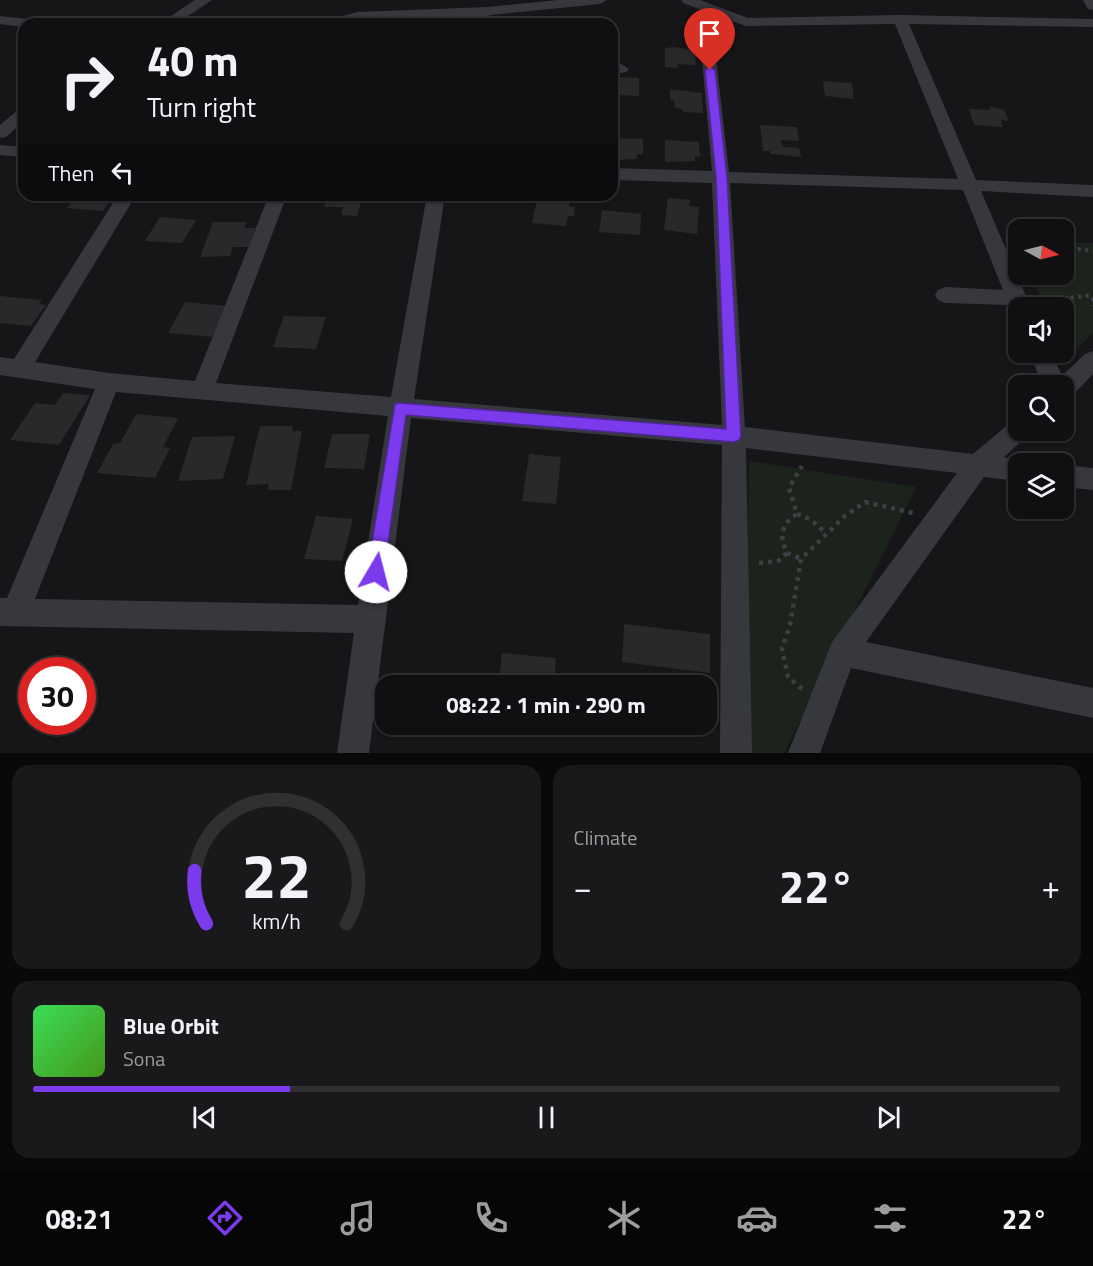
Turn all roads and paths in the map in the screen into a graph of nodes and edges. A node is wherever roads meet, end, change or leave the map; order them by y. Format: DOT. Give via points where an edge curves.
graph roads {
  1 [pos="206,0"];
  2 [pos="600,0"];
  3 [pos="688,0"];
  4 [pos="1090,0"];
  5 [pos="1093,6"];
  6 [pos="488,11"];
  7 [pos="718,11"];
  8 [pos="176,18"];
  9 [pos="351,18"];
  10 [pos="472,18"];
  11 [pos="900,19"];
  12 [pos="0,20"];
  13 [pos="18,22"];
  14 [pos="1093,23"];
  15 [pos="18,118"];
  16 [pos="0,133"];
  17 [pos="0,150"];
  18 [pos="18,152"];
  19 [pos="618,174"];
  20 [pos="721,177"];
  21 [pos="971,185"];
  22 [pos="1093,191"];
  23 [pos="124,201"];
  24 [pos="276,201"];
  25 [pos="435,201"];
  26 [pos="1074,251"];
  27 [pos="1093,251"];
  28 [pos="945,295"];
  29 [pos="1093,296"];
  30 [pos="1017,297"];
  31 [pos="1074,298"];
  32 [pos="1008,302"];
  33 [pos="1093,306"];
  34 [pos="1093,360"];
  35 [pos="10,367"];
  36 [pos="1074,379"];
  37 [pos="109,382"];
  38 [pos="202,391"];
  39 [pos="400,408"];
  40 [pos="734,436"];
  41 [pos="1008,439"];
  42 [pos="817,446"];
  43 [pos="978,465"];
  44 [pos="1008,469"];
  45 [pos="1074,477"];
  46 [pos="1093,479"];
  47 [pos="797,514"];
  48 [pos="940,517"];
  49 [pos="826,533"];
  50 [pos="787,553"];
  51 [pos="801,559"];
  52 [pos="734,561"];
  53 [pos="8,612"];
  54 [pos="369,619"];
  55 [pos="842,652"];
  56 [pos="1093,703"];
  57 [pos="821,707"];
  58 [pos="353,753"];
  59 [pos="736,753"];
  60 [pos="804,753"];
  1 -- 8 [label="street"];
  2 -- 6 [label="street"];
  3 -- 7 [label="street"];
  4 -- 5 [label="street"];
  6 -- 9 [label="street"];
  6 -- 10 [label="street"];
  7 -- 11 [label="street" via="746,22"];
  7 -- 20 [label="street" via="708,49"];
  11 -- 14 [label="street"];
  11 -- 21 [label="street"];
  12 -- 13 [label="street"];
  15 -- 16 [label="street"];
  17 -- 18 [label="street"];
  19 -- 20 [label="street"];
  20 -- 21 [label="street"];
  20 -- 40 [label="street"];
  21 -- 22 [label="street"];
  21 -- 30 [label="street"];
  23 -- 35 [label="street"];
  24 -- 38 [label="street"];
  25 -- 39 [label="street"];
  26 -- 27 [label="path"];
  28 -- 32 [label="street"];
  29 -- 31 [label="path"];
  29 -- 33 [label="path"];
  34 -- 36 [label="street"];
  35 -- 37 [label="street"];
  37 -- 38 [label="street"];
  37 -- 53 [label="street"];
  38 -- 39 [label="street"];
  39 -- 40 [label="street"];
  39 -- 54 [label="street"];
  40 -- 42 [label="street"];
  40 -- 52 [label="street"];
  41 -- 43 [label="street"];
  42 -- 43 [label="street"];
  42 -- 47 [label="path" via="789,488"];
  43 -- 44 [label="street"];
  43 -- 48 [label="street"];
  45 -- 46 [label="street"];
  47 -- 49 [label="path"];
  47 -- 50 [label="path" via="780,530"];
  48 -- 49 [label="path" via="865,502"];
  48 -- 55 [label="street"];
  49 -- 51 [label="path"];
  50 -- 51 [label="path"];
  50 -- 52 [label="path" via="766,564"];
  51 -- 57 [label="path" via="782,649 788,677"];
  52 -- 59 [label="street"];
  53 -- 54 [label="street"];
  54 -- 58 [label="street"];
  55 -- 56 [label="street"];
  55 -- 57 [label="street"];
  57 -- 60 [label="street"];
}
